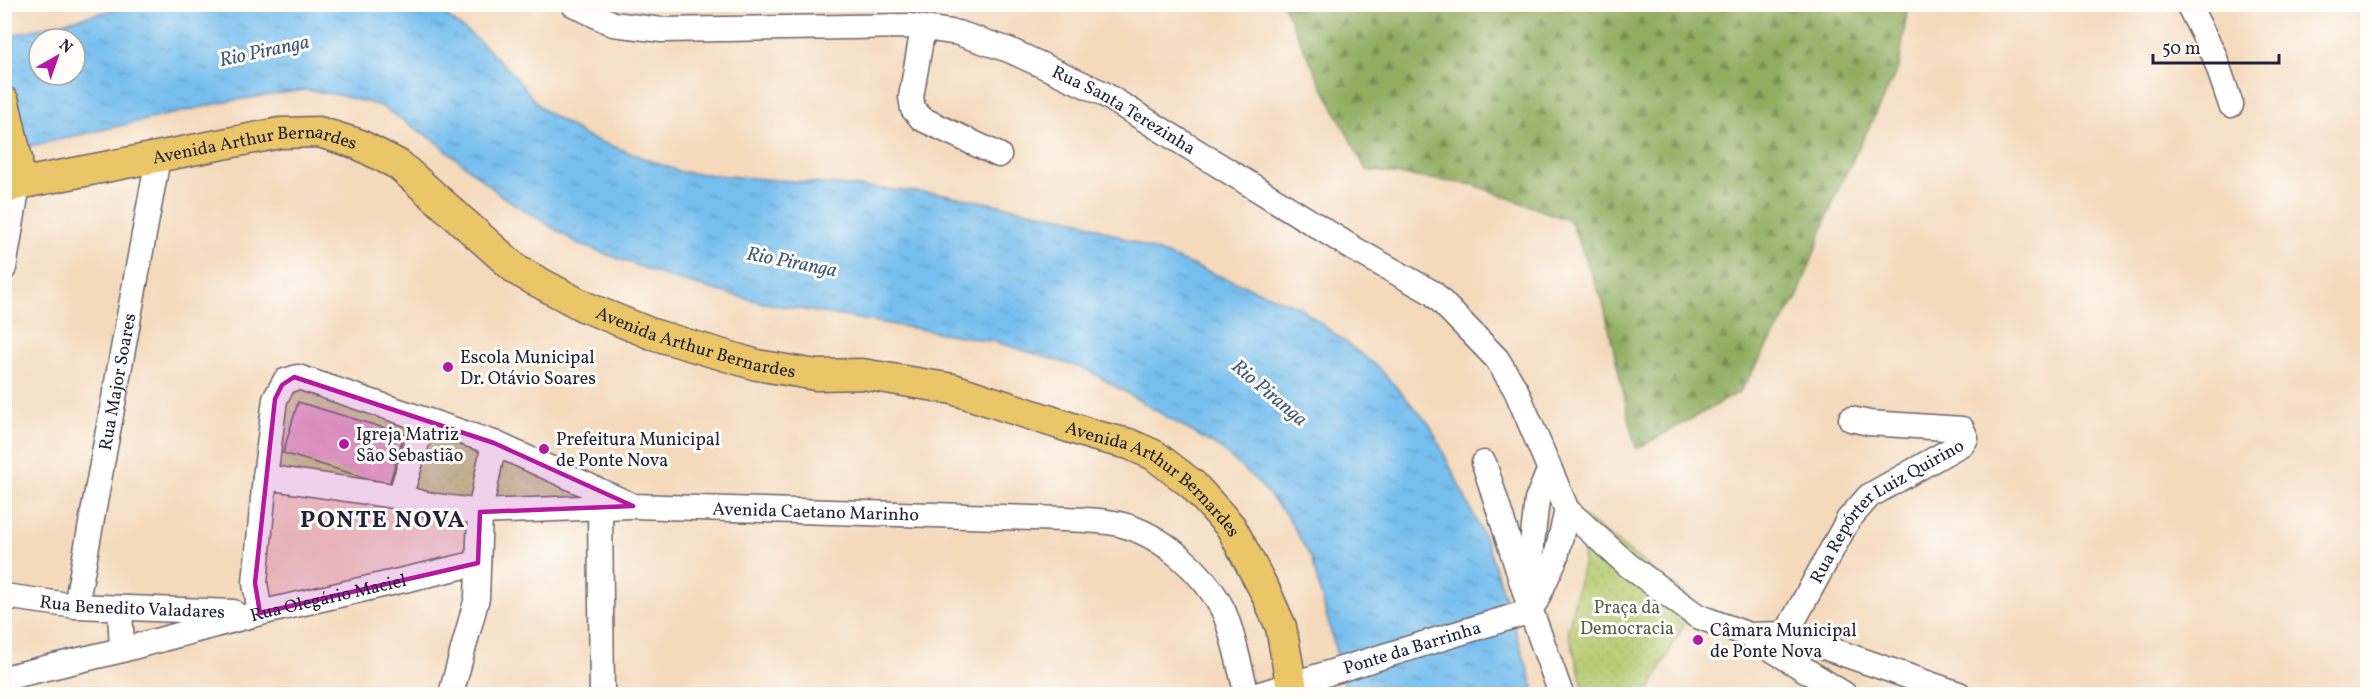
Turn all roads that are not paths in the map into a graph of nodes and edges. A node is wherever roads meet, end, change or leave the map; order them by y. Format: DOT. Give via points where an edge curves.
graph roads {
  1 [pos="573,4"];
  2 [pos="2188,4"];
  3 [pos="923,28"];
  4 [pos="4,102"];
  5 [pos="2231,105"];
  6 [pos="999,155"];
  7 [pos="158,158"];
  8 [pos="13,177"];
  9 [pos="4,268"];
  10 [pos="1851,419"];
  11 [pos="424,420"];
  12 [pos="494,443"];
  13 [pos="1484,463"];
  14 [pos="1550,471"];
  15 [pos="265,477"];
  16 [pos="400,497"];
  17 [pos="633,506"];
  18 [pos="600,509"];
  19 [pos="1568,510"];
  20 [pos="480,512"];
  21 [pos="478,563"];
  22 [pos="4,596"];
  23 [pos="76,606"];
  24 [pos="120,608"];
  25 [pos="260,613"];
  26 [pos="1526,613"];
  27 [pos="1786,634"];
  28 [pos="1749,635"];
  29 [pos="122,650"];
  30 [pos="4,678"];
  31 [pos="1293,690"];
  32 [pos="451,694"];
  33 [pos="602,694"];
  34 [pos="1247,694"];
  35 [pos="1260,694"];
  36 [pos="1561,694"];
  37 [pos="1844,694"];
  38 [pos="1959,694"];
  1 -- 3 [label="street, Rua Santa Terezinha" via="613,24 662,30"];
  2 -- 5 [label="street" via="2214,55"];
  3 -- 6 [label="street" via="911,97 913,109 922,119"];
  3 -- 14 [label="street, Rua Santa Terezinha" via="958,33 1009,50 1102,93 1356,250 1433,293 1497,358 1516,390"];
  4 -- 8 [label="main road"];
  7 -- 8 [label="main road, Avenida Arthur Bernardes"];
  7 -- 23 [label="street, Rua Major Soares"];
  7 -- 31 [label="main road, Avenida Arthur Bernardes" via="280,133 319,132 358,144 399,165 518,271 583,306 652,334 757,365 816,375 862,374 953,389 1154,455 1193,485 1231,527 1281,627"];
  8 -- 9 [label="street"];
  10 -- 27 [label="street, Rua Repórter Luiz Quirino" via="1962,429 1966,438 1869,496 1848,520"];
  11 -- 12 [label="street, Avenida Caetano Marinho"];
  11 -- 15 [label="street, Avenida Caetano Marinho" via="298,377 290,379 277,393"];
  11 -- 16 [label="street"];
  12 -- 17 [label="street, Avenida Caetano Marinho"];
  12 -- 20 [label="street"];
  13 -- 26 [label="street"];
  14 -- 19 [label="street, Rua Santa Terezinha"];
  14 -- 26 [label="street" via="1537,500"];
  15 -- 16 [label="street"];
  15 -- 25 [label="street" via="255,583"];
  16 -- 20 [label="street"];
  17 -- 18 [label="street"];
  17 -- 34 [label="street, Avenida Caetano Marinho" via="1064,519 1126,526 1148,535 1177,556 1214,596 1224,612"];
  18 -- 20 [label="street"];
  18 -- 33 [label="street"];
  19 -- 26 [label="street" via="1556,557"];
  19 -- 28 [label="street" via="1628,565 1697,616"];
  20 -- 21 [label="street"];
  21 -- 25 [label="street, Rua Olegário Maciel"];
  21 -- 32 [label="street" via="477,598"];
  22 -- 23 [label="street, Rua Benedito Valadares"];
  23 -- 24 [label="street, Rua Benedito Valadares"];
  24 -- 25 [label="street, Rua Benedito Valadares"];
  24 -- 29 [label="street"];
  25 -- 29 [label="street, Rua Olegário Maciel"];
  26 -- 31 [label="street, Ponte da Barrinha" via="1329,673"];
  26 -- 36 [label="street"];
  27 -- 28 [label="street"];
  27 -- 38 [label="street"];
  28 -- 37 [label="street"];
  29 -- 30 [label="street, Rua Olegário Maciel"];
  31 -- 35 [label="street, Ponte da Barrinha"];
}
